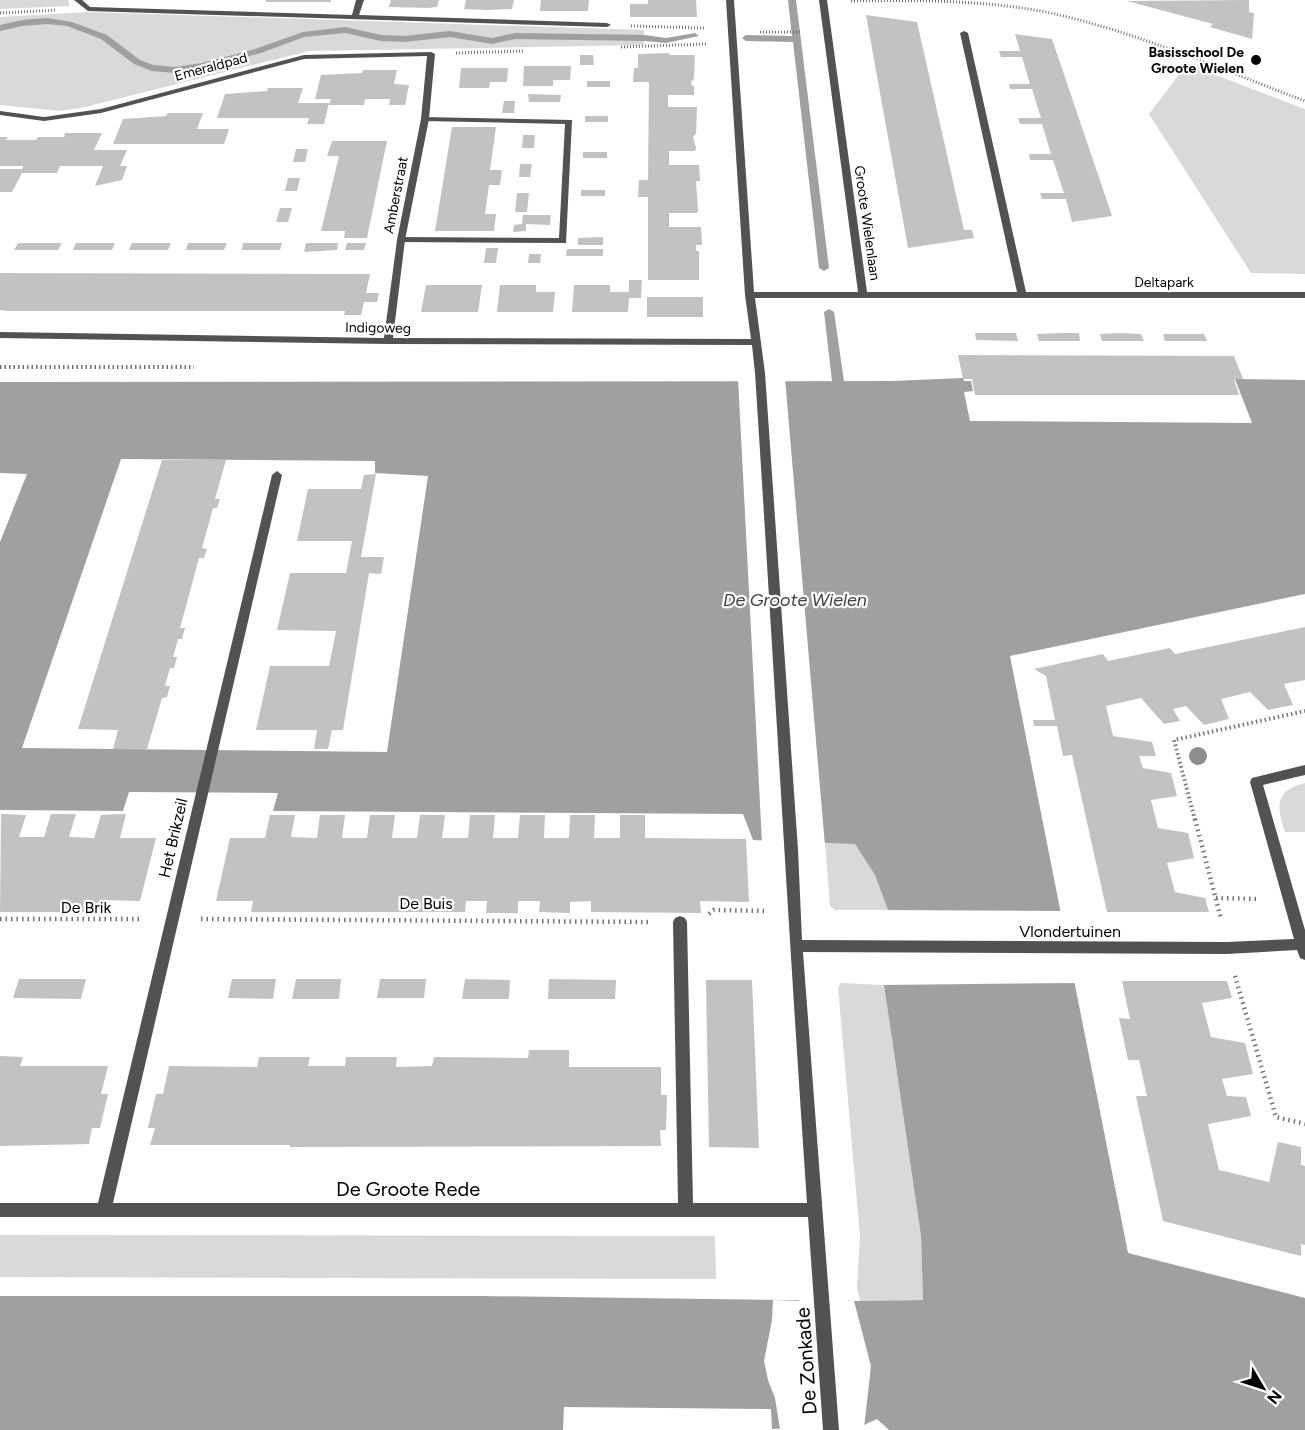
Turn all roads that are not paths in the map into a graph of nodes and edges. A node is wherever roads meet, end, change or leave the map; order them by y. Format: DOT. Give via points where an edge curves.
graph roads {
  1 [pos="78,0"];
  2 [pos="360,0"];
  3 [pos="730,0"];
  4 [pos="823,1"];
  5 [pos="355,17"];
  6 [pos="607,25"];
  7 [pos="964,33"];
  8 [pos="431,54"];
  9 [pos="0,113"];
  10 [pos="425,119"];
  11 [pos="401,240"];
  12 [pos="862,294"];
  13 [pos="750,295"];
  14 [pos="1305,295"];
  15 [pos="1023,296"];
  16 [pos="0,335"];
  17 [pos="388,342"];
  18 [pos="755,342"];
  19 [pos="277,475"];
  20 [pos="1305,770"];
  21 [pos="680,922"];
  22 [pos="796,946"];
  23 [pos="1304,949"];
  24 [pos="0,1210"];
  25 [pos="104,1210"];
  26 [pos="686,1210"];
  27 [pos="816,1210"];
  28 [pos="831,1430"];
  1 -- 5 [label="street" via="88,9"];
  2 -- 5 [label="street"];
  3 -- 13 [label="street"];
  4 -- 12 [label="street, Groote Wielenlaan"];
  5 -- 6 [label="street"];
  7 -- 15 [label="street"];
  8 -- 9 [label="street, Emeraldpad" via="304,57 101,111 44,119"];
  8 -- 10 [label="street, Amberstraat"];
  10 -- 11 [label="street, Amberstraat"];
  10 -- 11 [label="street" via="569,122 563,241"];
  11 -- 17 [label="street, Amberstraat"];
  12 -- 13 [label="street, Groote Wielenlaan"];
  12 -- 15 [label="street, Deltapark"];
  13 -- 18 [label="street, De Zonkade"];
  14 -- 15 [label="street, Deltapark"];
  16 -- 17 [label="street, Indigoweg"];
  17 -- 18 [label="street, Indigoweg"];
  18 -- 22 [label="street, De Zonkade"];
  19 -- 25 [label="street, Het Brikzeil"];
  20 -- 23 [label="street, Vlondertuinen" via="1256,782"];
  21 -- 26 [label="street"];
  22 -- 23 [label="street, Vlondertuinen"];
  22 -- 27 [label="street, De Zonkade"];
  24 -- 25 [label="street, De Groote Rede"];
  25 -- 26 [label="street, De Groote Rede"];
  26 -- 27 [label="street, De Groote Rede"];
  27 -- 28 [label="street, De Zonkade"];
}
